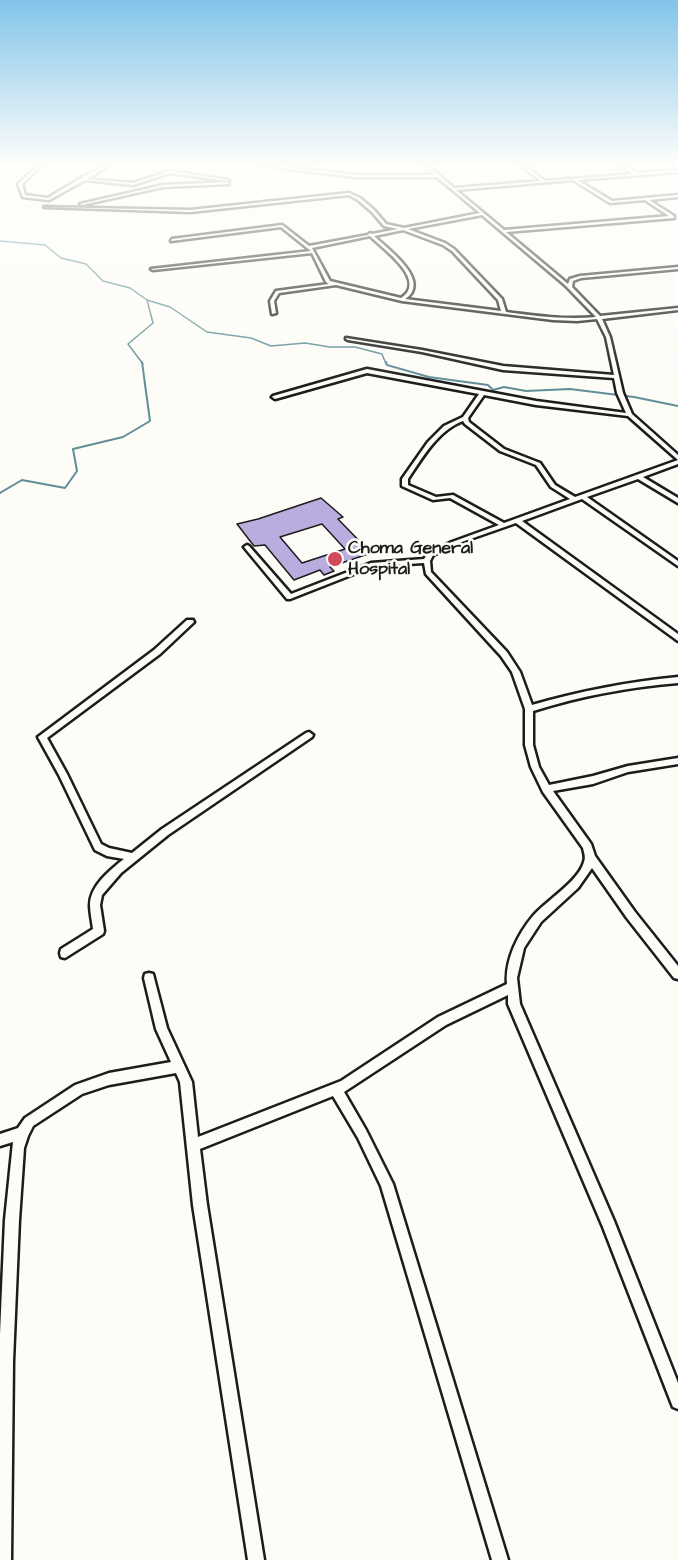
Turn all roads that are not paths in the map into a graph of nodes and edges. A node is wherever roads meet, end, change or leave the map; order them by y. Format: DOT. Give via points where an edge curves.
graph roads {
  1 [pos="189,238"];
  2 [pos="297,238"];
  3 [pos="352,238"];
  4 [pos="374,238"];
  5 [pos="427,238"];
  6 [pos="510,238"];
  7 [pos="172,240"];
  8 [pos="309,247"];
  9 [pos="313,252"];
  10 [pos="678,268"];
  11 [pos="153,269"];
  12 [pos="334,284"];
  13 [pos="570,287"];
  14 [pos="402,300"];
  15 [pos="678,309"];
  16 [pos="504,312"];
  17 [pos="274,313"];
  18 [pos="598,316"];
  19 [pos="348,339"];
  20 [pos="617,376"];
  21 [pos="482,394"];
  22 [pos="275,397"];
  23 [pos="630,415"];
  24 [pos="465,418"];
  25 [pos="678,460"];
  26 [pos="638,476"];
  27 [pos="578,498"];
  28 [pos="678,501"];
  29 [pos="518,520"];
  30 [pos="504,525"];
  31 [pos="247,548"];
  32 [pos="427,561"];
  33 [pos="678,564"];
  34 [pos="190,622"];
  35 [pos="678,638"];
  36 [pos="678,680"];
  37 [pos="529,709"];
  38 [pos="309,735"];
  39 [pos="678,760"];
  40 [pos="546,789"];
  41 [pos="133,857"];
  42 [pos="590,857"];
  43 [pos="65,953"];
  44 [pos="678,975"];
  45 [pos="149,978"];
  46 [pos="513,987"];
  47 [pos="178,1067"];
  48 [pos="336,1090"];
  49 [pos="22,1133"];
  50 [pos="0,1140"];
  51 [pos="194,1145"];
  52 [pos="678,1402"];
  53 [pos="3,1560"];
  54 [pos="256,1560"];
  55 [pos="500,1560"];
  1 -- 7 [label="street"];
  2 -- 8 [label="street"];
  3 -- 8 [label="street"];
  4 -- 14 [label="street" via="411,274 413,287"];
  5 -- 16 [label="street" via="453,250 500,300"];
  6 -- 13 [label="street"];
  8 -- 9 [label="street"];
  9 -- 11 [label="street"];
  9 -- 12 [label="street" via="328,282"];
  10 -- 13 [label="street" via="580,278 571,280"];
  12 -- 14 [label="street"];
  12 -- 17 [label="street" via="279,292 273,296"];
  13 -- 18 [label="street"];
  14 -- 16 [label="street"];
  15 -- 18 [label="street"];
  16 -- 18 [label="street" via="577,320"];
  18 -- 20 [label="street" via="608,337"];
  19 -- 20 [label="street" via="503,368"];
  20 -- 23 [label="street"];
  21 -- 22 [label="street" via="367,372"];
  21 -- 23 [label="street"];
  21 -- 24 [label="street"];
  23 -- 25 [label="street"];
  24 -- 27 [label="street" via="502,450 538,464 553,486"];
  24 -- 30 [label="street" via="433,439 405,479 405,486 435,499 452,496"];
  25 -- 26 [label="street"];
  26 -- 27 [label="street"];
  26 -- 28 [label="street"];
  27 -- 29 [label="street"];
  27 -- 33 [label="street"];
  29 -- 30 [label="street"];
  29 -- 35 [label="street"];
  30 -- 32 [label="street" via="430,554"];
  31 -- 32 [label="street" via="290,597 373,564"];
  32 -- 37 [label="street" via="428,572 504,654 516,672"];
  34 -- 41 [label="street" via="158,652 42,737 98,847"];
  36 -- 37 [label="street" via="597,690"];
  37 -- 40 [label="street" via="529,745"];
  38 -- 41 [label="street"];
  39 -- 40 [label="street"];
  40 -- 42 [label="street" via="588,847"];
  41 -- 43 [label="street" via="97,893 99,931"];
  42 -- 44 [label="street"];
  42 -- 46 [label="street" via="589,865 574,885 537,919 519,946"];
  45 -- 47 [label="street" via="162,1029"];
  46 -- 48 [label="street" via="442,1021"];
  46 -- 52 [label="street" via="514,1004 609,1226"];
  47 -- 49 [label="street" via="109,1079 79,1089 28,1122"];
  47 -- 51 [label="street" via="186,1082"];
  48 -- 51 [label="street"];
  48 -- 55 [label="street" via="390,1193"];
  49 -- 50 [label="street"];
  49 -- 53 [label="street" via="12,1220"];
  51 -- 54 [label="street"];
}
